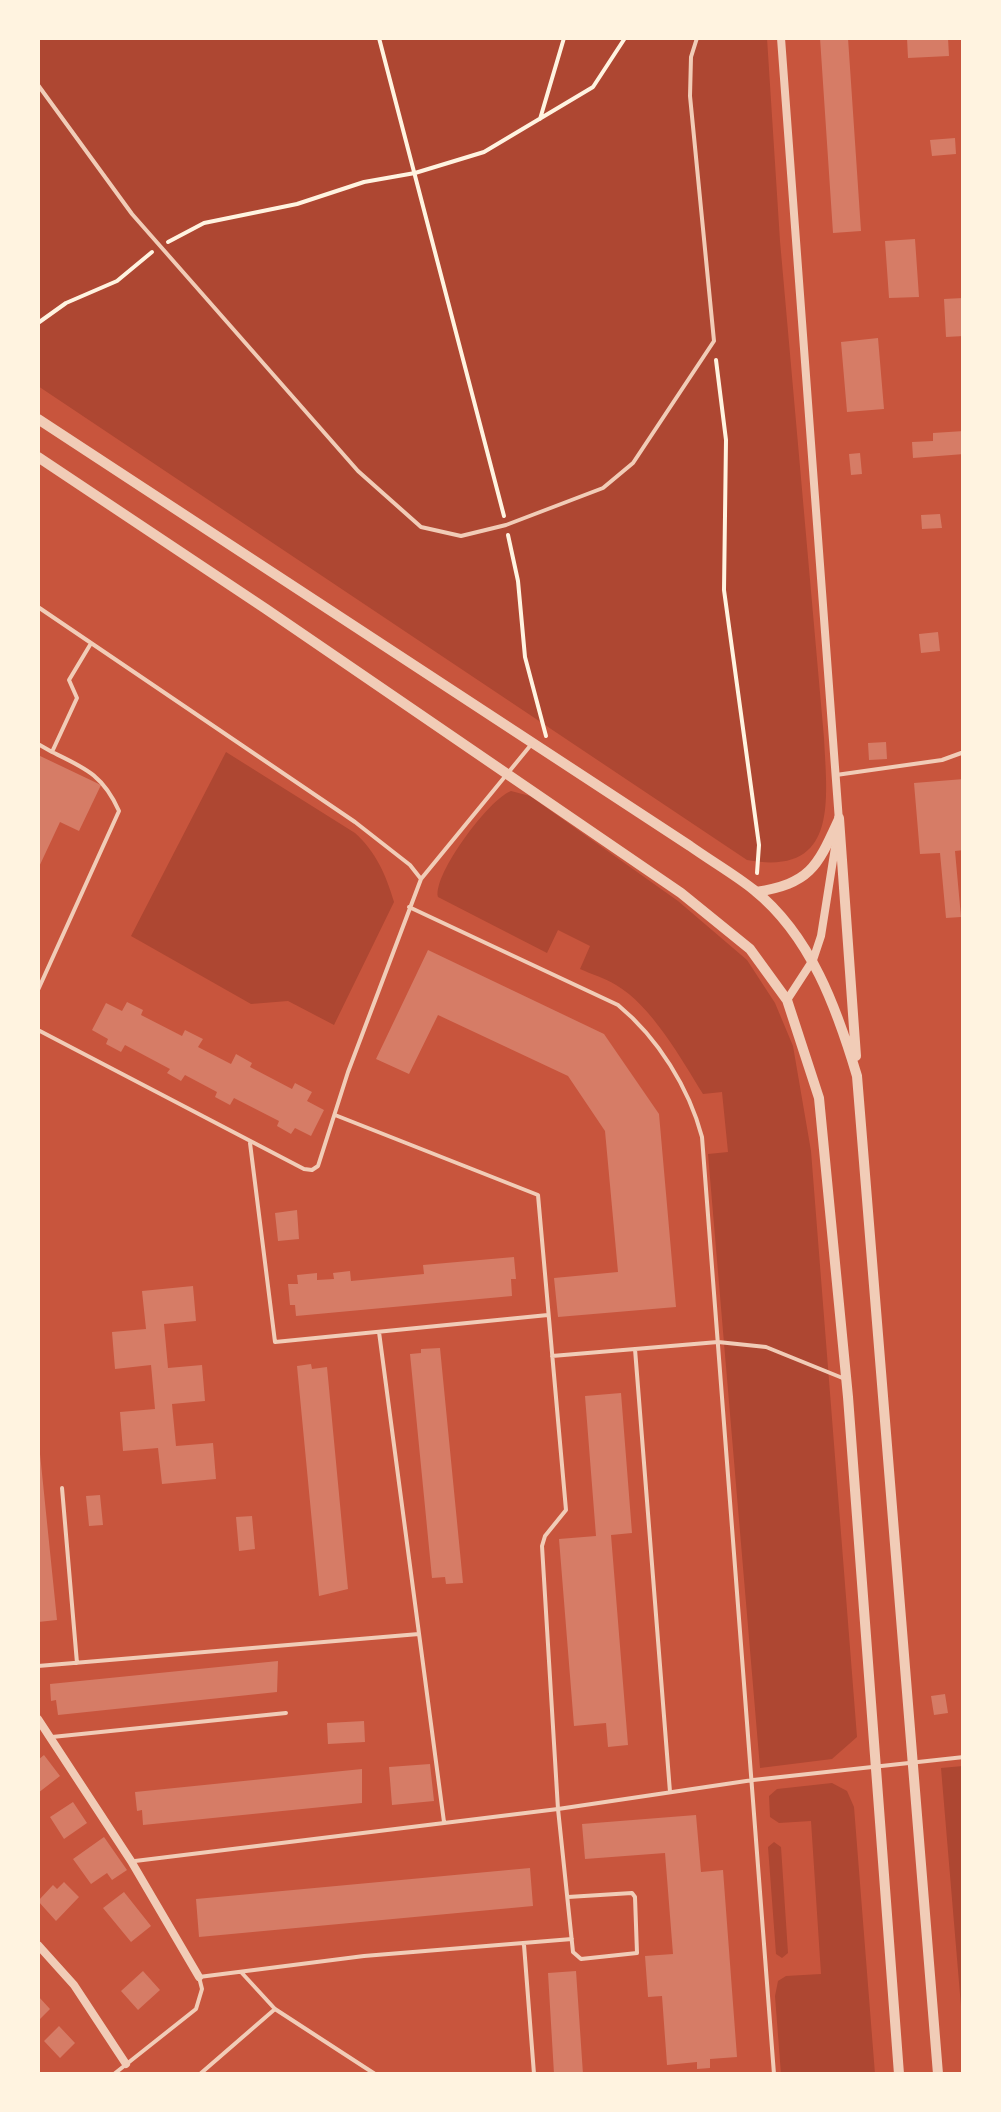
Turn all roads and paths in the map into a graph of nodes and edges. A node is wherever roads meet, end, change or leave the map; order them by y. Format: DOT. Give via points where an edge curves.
graph roads {
  1 [pos="378,38"];
  2 [pos="564,38"];
  3 [pos="625,38"];
  4 [pos="696,38"];
  5 [pos="782,38"];
  6 [pos="38,85"];
  7 [pos="540,120"];
  8 [pos="415,172"];
  9 [pos="160,246"];
  10 [pos="38,323"];
  11 [pos="714,341"];
  12 [pos="38,418"];
  13 [pos="38,456"];
  14 [pos="506,525"];
  15 [pos="38,607"];
  16 [pos="91,643"];
  17 [pos="533,742"];
  18 [pos="38,744"];
  19 [pos="52,752"];
  20 [pos="964,752"];
  21 [pos="552,755"];
  22 [pos="507,774"];
  23 [pos="836,775"];
  24 [pos="839,818"];
  25 [pos="421,879"];
  26 [pos="756,892"];
  27 [pos="409,906"];
  28 [pos="813,960"];
  29 [pos="38,990"];
  30 [pos="787,1000"];
  31 [pos="38,1030"];
  32 [pos="858,1076"];
  33 [pos="335,1114"];
  34 [pos="249,1140"];
  35 [pos="548,1315"];
  36 [pos="379,1332"];
  37 [pos="718,1342"];
  38 [pos="635,1349"];
  39 [pos="552,1356"];
  40 [pos="846,1379"];
  41 [pos="62,1488"];
  42 [pos="419,1634"];
  43 [pos="77,1663"];
  44 [pos="38,1666"];
  45 [pos="286,1713"];
  46 [pos="38,1719"];
  47 [pos="48,1738"];
  48 [pos="964,1757"];
  49 [pos="914,1763"];
  50 [pos="876,1768"];
  51 [pos="753,1780"];
  52 [pos="670,1792"];
  53 [pos="558,1809"];
  54 [pos="444,1823"];
  55 [pos="131,1861"];
  56 [pos="568,1897"];
  57 [pos="572,1940"];
  58 [pos="38,1945"];
  59 [pos="524,1945"];
  60 [pos="241,1972"];
  61 [pos="199,1977"];
  62 [pos="275,2009"];
  63 [pos="126,2064"];
  64 [pos="114,2074"];
  65 [pos="200,2074"];
  66 [pos="375,2074"];
  67 [pos="534,2074"];
  68 [pos="774,2074"];
  69 [pos="899,2074"];
  70 [pos="938,2074"];
  1 -- 8 [label="path"];
  2 -- 7 [label="path"];
  3 -- 7 [label="path" via="593,88"];
  4 -- 11 [label="lane" via="690,96"];
  5 -- 23 [label="street"];
  6 -- 9 [label="lane"];
  7 -- 8 [label="path" via="484,152"];
  8 -- 9 [label="path" via="204,223"];
  8 -- 14 [label="path"];
  9 -- 10 [label="path" via="117,281"];
  9 -- 14 [label="lane" via="358,471 421,527 461,536"];
  11 -- 14 [label="lane" via="621,474 603,488"];
  11 -- 26 [label="path" via="726,440 724,590 759,845"];
  12 -- 17 [label="street"];
  13 -- 22 [label="street"];
  14 -- 21 [label="path" via="524,657"];
  15 -- 16 [label="lane"];
  16 -- 19 [label="lane" via="69,680 77,698"];
  16 -- 25 [label="lane" via="356,822"];
  17 -- 21 [label="street"];
  17 -- 22 [label="lane"];
  18 -- 19 [label="lane"];
  19 -- 29 [label="lane" via="91,772 120,811"];
  20 -- 23 [label="lane"];
  21 -- 26 [label="street"];
  22 -- 25 [label="lane"];
  22 -- 30 [label="street" via="681,893 750,949"];
  23 -- 24 [label="street"];
  24 -- 26 [label="street" via="810,874"];
  24 -- 28 [label="street"];
  24 -- 32 [label="street"];
  25 -- 27 [label="lane"];
  26 -- 28 [label="street"];
  27 -- 33 [label="lane"];
  27 -- 37 [label="lane" via="618,1006 656,1045 694,1106 702,1137"];
  28 -- 30 [label="street"];
  28 -- 32 [label="street"];
  30 -- 40 [label="street" via="819,1098"];
  31 -- 34 [label="lane"];
  32 -- 49 [label="street"];
  33 -- 34 [label="lane" via="312,1170"];
  33 -- 35 [label="lane" via="538,1195"];
  34 -- 36 [label="lane" via="275,1342"];
  35 -- 36 [label="lane"];
  35 -- 39 [label="lane"];
  36 -- 42 [label="lane"];
  37 -- 38 [label="lane"];
  37 -- 40 [label="lane" via="766,1347"];
  37 -- 51 [label="lane"];
  38 -- 39 [label="lane"];
  38 -- 52 [label="lane"];
  39 -- 53 [label="lane" via="566,1510 542,1546"];
  40 -- 50 [label="street"];
  41 -- 43 [label="lane"];
  42 -- 43 [label="lane"];
  42 -- 54 [label="lane"];
  43 -- 44 [label="lane"];
  45 -- 47 [label="lane"];
  46 -- 47 [label="street"];
  47 -- 55 [label="street"];
  48 -- 49 [label="lane"];
  49 -- 50 [label="lane"];
  49 -- 70 [label="street"];
  50 -- 51 [label="lane"];
  50 -- 69 [label="street"];
  51 -- 52 [label="lane"];
  51 -- 68 [label="lane"];
  52 -- 53 [label="lane"];
  53 -- 54 [label="lane"];
  53 -- 56 [label="lane"];
  54 -- 55 [label="lane"];
  55 -- 61 [label="street"];
  56 -- 57 [label="lane"];
  56 -- 57 [label="lane" via="632,1893 639,1948 633,1955 581,1959"];
  57 -- 59 [label="lane"];
  58 -- 63 [label="street" via="74,1985"];
  59 -- 60 [label="lane"];
  59 -- 67 [label="lane"];
  60 -- 61 [label="lane"];
  60 -- 62 [label="lane"];
  61 -- 63 [label="lane" via="196,2009"];
  62 -- 65 [label="lane"];
  62 -- 66 [label="lane"];
  63 -- 64 [label="lane"];
}
